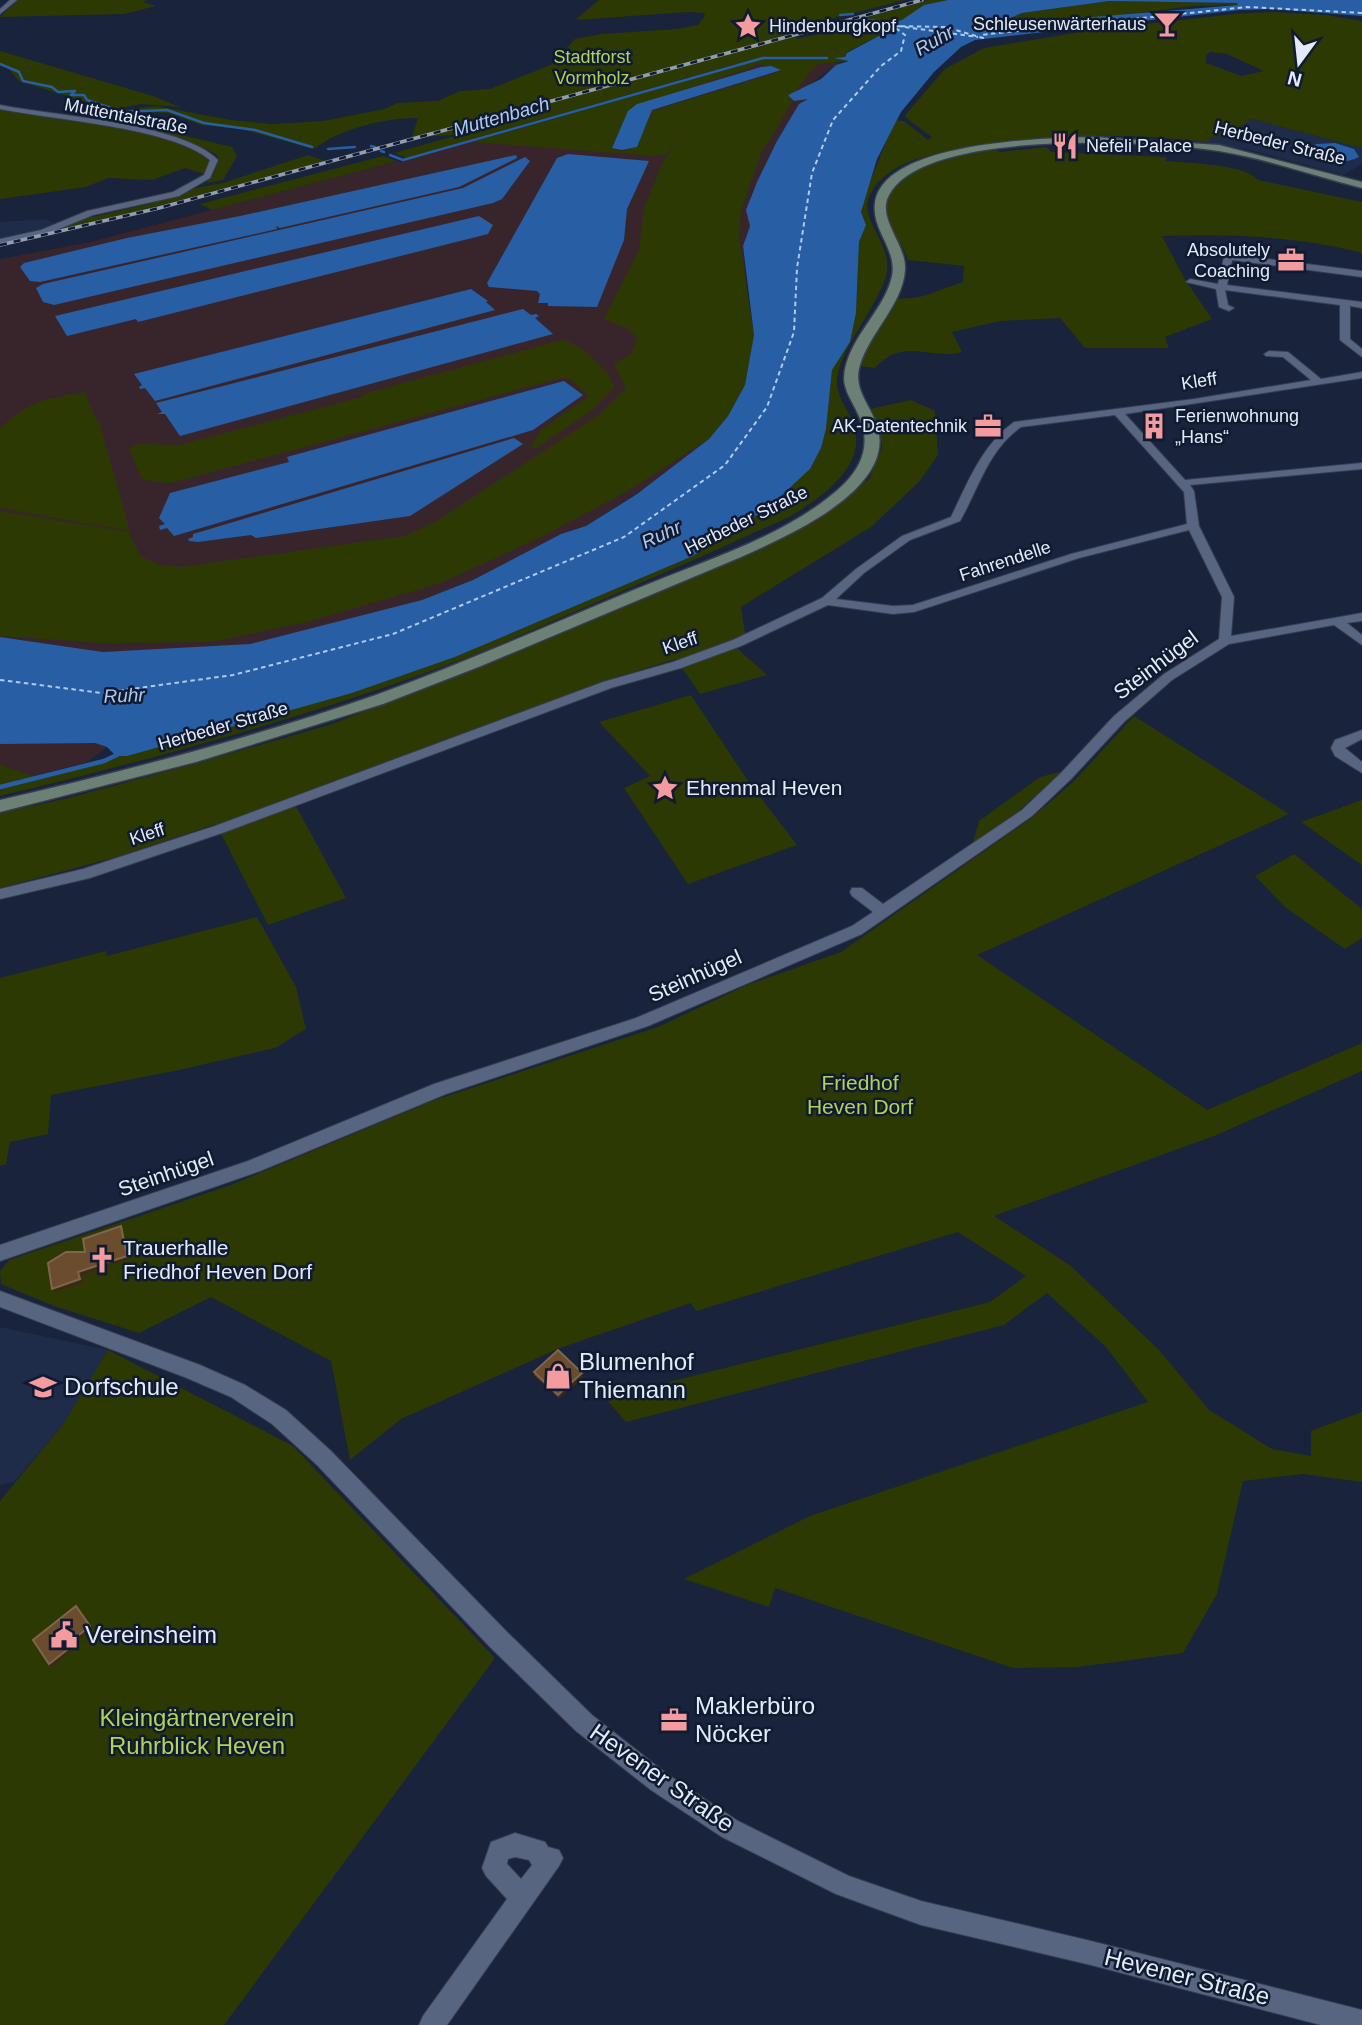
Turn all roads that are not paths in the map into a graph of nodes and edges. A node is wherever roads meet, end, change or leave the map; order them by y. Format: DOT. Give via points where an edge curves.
graph roads {
  1 [pos="14,0"];
  2 [pos="0,12"];
  3 [pos="0,107"];
  4 [pos="1362,185"];
  5 [pos="0,242"];
  6 [pos="1362,274"];
  7 [pos="1190,282"];
  8 [pos="1222,286"];
  9 [pos="1279,294"];
  10 [pos="1345,303"];
  11 [pos="1362,305"];
  12 [pos="1278,306"];
  13 [pos="1229,308"];
  14 [pos="1269,354"];
  15 [pos="1362,354"];
  16 [pos="1362,375"];
  17 [pos="1318,381"];
  18 [pos="1117,411"];
  19 [pos="1362,466"];
  20 [pos="1182,483"];
  21 [pos="1192,526"];
  22 [pos="826,601"];
  23 [pos="1362,617"];
  24 [pos="1335,621"];
  25 [pos="1225,641"];
  26 [pos="1362,641"];
  27 [pos="1362,734"];
  28 [pos="1362,769"];
  29 [pos="0,806"];
  30 [pos="857,892"];
  31 [pos="0,894"];
  32 [pos="883,912"];
  33 [pos="0,1252"];
  34 [pos="0,1299"];
  35 [pos="523,1898"];
  36 [pos="1362,2022"];
  37 [pos="432,2025"];
  1 -- 2 [label="street"];
  3 -- 5 [label="street, Muttentalstraße" via="157,135 202,150 214,160 207,176 176,194 90,213 44,232"];
  4 -- 29 [label="main road, Herbeder Straße" via="1249,154 1155,140 1035,142 970,150 918,165 892,181 880,202 882,220 896,244 901,268 850,377 873,430 873,449 860,477 832,501 770,537 391,695 168,764"];
  6 -- 8 [label="street" via="1228,257"];
  7 -- 8 [label="street"];
  8 -- 9 [label="street"];
  8 -- 13 [label="street" via="1224,307"];
  9 -- 10 [label="street"];
  9 -- 12 [label="street"];
  10 -- 11 [label="street"];
  10 -- 15 [label="street" via="1345,340"];
  14 -- 17 [label="street" via="1285,354"];
  16 -- 17 [label="street, Kleff"];
  17 -- 18 [label="street, Kleff"];
  18 -- 20 [label="street"];
  18 -- 22 [label="street, Kleff" via="1013,427 974,478 956,519 906,538"];
  19 -- 20 [label="street"];
  20 -- 21 [label="street" via="1189,491"];
  21 -- 22 [label="street, Fahrendelle" via="1075,556 914,608 893,610"];
  21 -- 25 [label="street" via="1228,597"];
  22 -- 31 [label="street, Kleff" via="737,643 607,685 220,830 85,874"];
  23 -- 24 [label="street, Steinhügel"];
  24 -- 25 [label="street, Steinhügel"];
  24 -- 26 [label="street"];
  25 -- 32 [label="street, Steinhügel" via="1168,677 1119,719 1027,813"];
  27 -- 28 [label="street" via="1338,748"];
  30 -- 32 [label="street"];
  32 -- 33 [label="street, Steinhügel" via="858,930 642,1022 440,1089 254,1166"];
  34 -- 36 [label="street, Hevener Straße" via="193,1371 238,1391 279,1417 584,1723 659,1782 730,1829 844,1886 921,1913"];
  35 -- 35 [label="street" via="548,1862 537,1850 515,1845 499,1850 494,1868"];
  35 -- 37 [label="street"];
}
